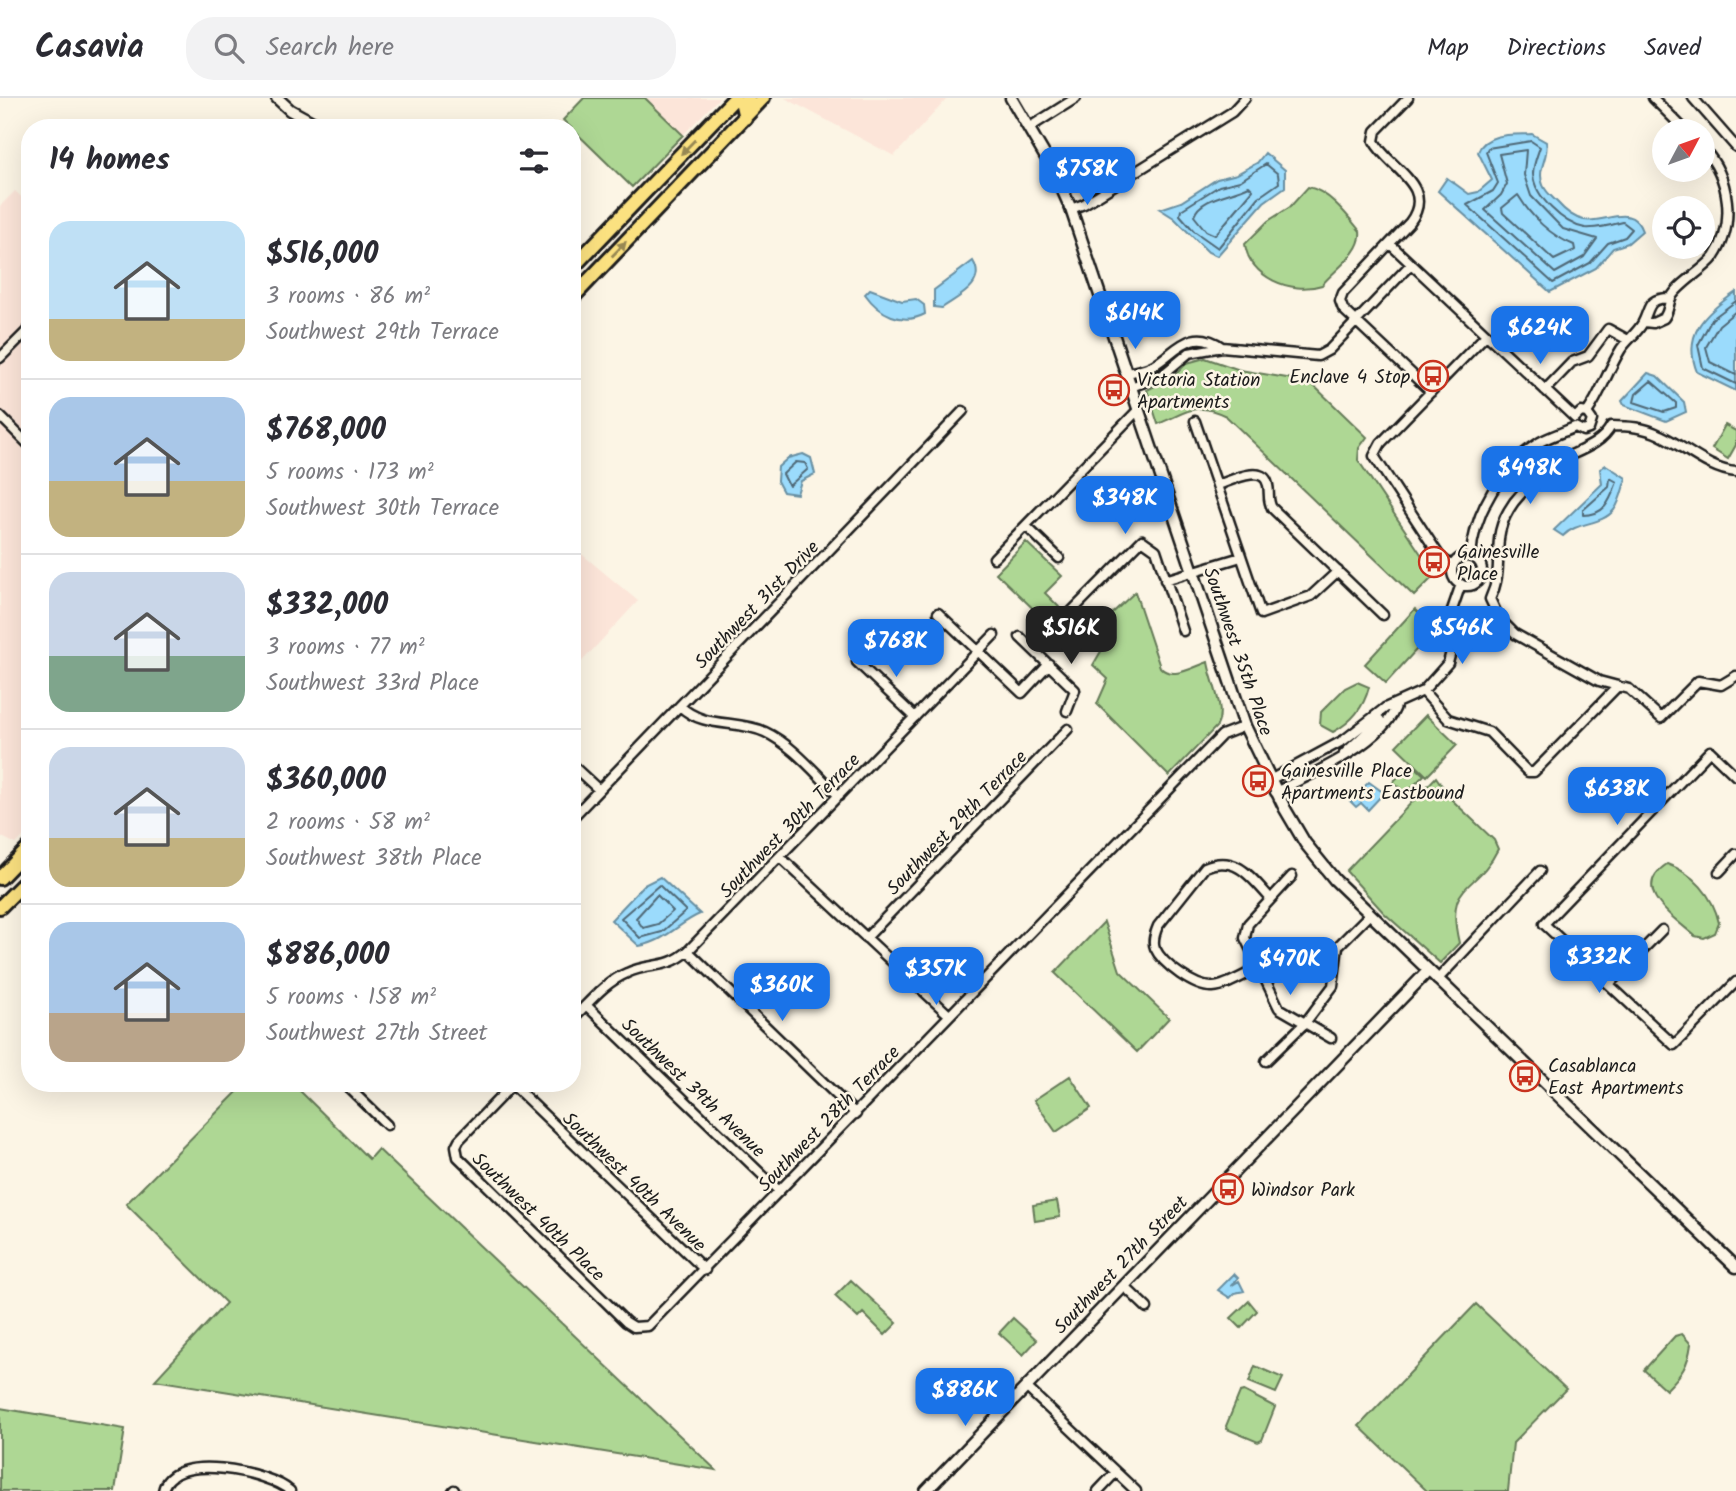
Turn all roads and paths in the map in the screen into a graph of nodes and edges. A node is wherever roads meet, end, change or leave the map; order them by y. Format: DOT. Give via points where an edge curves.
graph roads {
  1 [pos="277,98"];
  2 [pos="735,98"];
  3 [pos="748,98"];
  4 [pos="763,98"];
  5 [pos="1011,98"];
  6 [pos="1076,98"];
  7 [pos="1245,98"];
  8 [pos="1408,98"];
  9 [pos="1653,98"];
  10 [pos="1693,98"];
  11 [pos="745,118"];
  12 [pos="306,119"];
  13 [pos="1674,119"];
  14 [pos="1030,127"];
  15 [pos="1736,147"];
  16 [pos="1715,166"];
  17 [pos="1071,209"];
  18 [pos="1390,244"];
  19 [pos="581,259"];
  20 [pos="1411,264"];
  21 [pos="581,289"];
  22 [pos="1671,298"];
  23 [pos="1356,321"];
  24 [pos="1644,321"];
  25 [pos="1486,335"];
  26 [pos="21,337"];
  27 [pos="1628,340"];
  28 [pos="1222,347"];
  29 [pos="0,358"];
  30 [pos="1156,363"];
  31 [pos="1127,373"];
  32 [pos="1161,376"];
  33 [pos="1132,387"];
  34 [pos="1545,390"];
  35 [pos="1431,392"];
  36 [pos="1139,410"];
  37 [pos="963,411"];
  38 [pos="0,416"];
  39 [pos="1590,417"];
  40 [pos="1195,421"];
  41 [pos="1575,422"];
  42 [pos="1611,426"];
  43 [pos="21,437"];
  44 [pos="1736,472"];
  45 [pos="1217,485"];
  46 [pos="1026,526"];
  47 [pos="1241,557"];
  48 [pos="1471,557"];
  49 [pos="994,558"];
  50 [pos="1059,558"];
  51 [pos="1453,566"];
  52 [pos="1192,571"];
  53 [pos="1338,571"];
  54 [pos="1482,575"];
  55 [pos="1499,578"];
  56 [pos="1166,580"];
  57 [pos="1461,584"];
  58 [pos="938,613"];
  59 [pos="1383,615"];
  60 [pos="1079,630"];
  61 [pos="1183,631"];
  62 [pos="995,635"];
  63 [pos="1020,637"];
  64 [pos="978,653"];
  65 [pos="857,662"];
  66 [pos="1049,664"];
  67 [pos="1736,677"];
  68 [pos="1618,686"];
  69 [pos="1423,691"];
  70 [pos="1397,703"];
  71 [pos="680,706"];
  72 [pos="1067,711"];
  73 [pos="915,717"];
  74 [pos="1245,726"];
  75 [pos="1068,729"];
  76 [pos="1360,732"];
  77 [pos="1342,756"];
  78 [pos="581,773"];
  79 [pos="1736,776"];
  80 [pos="1268,781"];
  81 [pos="599,790"];
  82 [pos="1275,792"];
  83 [pos="839,796"];
  84 [pos="581,809"];
  85 [pos="1736,854"];
  86 [pos="21,857"];
  87 [pos="780,857"];
  88 [pos="1540,871"];
  89 [pos="1719,872"];
  90 [pos="1292,876"];
  91 [pos="0,878"];
  92 [pos="21,886"];
  93 [pos="1270,898"];
  94 [pos="0,907"];
  95 [pos="1369,915"];
  96 [pos="1662,930"];
  97 [pos="866,938"];
  98 [pos="688,951"];
  99 [pos="1259,968"];
  100 [pos="1427,971"];
  101 [pos="1437,980"];
  102 [pos="1736,982"];
  103 [pos="1609,984"];
  104 [pos="586,1006"];
  105 [pos="581,1011"];
  106 [pos="949,1015"];
  107 [pos="1305,1023"];
  108 [pos="1331,1038"];
  109 [pos="1266,1062"];
  110 [pos="353,1092"];
  111 [pos="505,1092"];
  112 [pos="521,1092"];
  113 [pos="856,1114"];
  114 [pos="387,1125"];
  115 [pos="779,1191"];
  116 [pos="1736,1267"];
  117 [pos="705,1270"];
  118 [pos="1124,1286"];
  119 [pos="1147,1308"];
  120 [pos="643,1328"];
  121 [pos="1026,1387"];
  122 [pos="1116,1472"];
  123 [pos="163,1491"];
  124 [pos="290,1491"];
  125 [pos="926,1491"];
  126 [pos="1098,1491"];
  127 [pos="1136,1491"];
  1 -- 12 [label="street"];
  2 -- 19 [label="main road, one-way"];
  3 -- 11 [label="main road" via="742,105"];
  4 -- 11 [label="main road"];
  5 -- 14 [label="street, Southwest 35th Place"];
  6 -- 14 [label="street"];
  7 -- 17 [label="street" via="1232,111"];
  8 -- 18 [label="street" via="1374,136 1376,146 1412,182 1418,195 1415,216"];
  9 -- 13 [label="street"];
  10 -- 15 [label="street"];
  21 -- 11 [label="main road, one-way"];
  14 -- 17 [label="street, Southwest 35th Place"];
  16 -- 22 [label="street" via="1724,179 1729,221 1723,242 1713,258"];
  17 -- 31 [label="street, Southwest 35th Place"];
  18 -- 20 [label="street"];
  18 -- 23 [label="street" via="1340,297 1343,309"];
  20 -- 23 [label="street"];
  20 -- 25 [label="street"];
  22 -- 24 [label="street" via="1648,306"];
  22 -- 24 [label="street" via="1664,318"];
  23 -- 28 [label="street" via="1329,350 1312,358"];
  23 -- 35 [label="street"];
  24 -- 27 [label="street"];
  25 -- 34 [label="street"];
  25 -- 35 [label="street"];
  26 -- 29 [label="street"];
  27 -- 34 [label="street" via="1608,330 1588,356 1572,362"];
  27 -- 39 [label="street"];
  28 -- 30 [label="street" via="1203,340 1185,341"];
  28 -- 32 [label="street" via="1183,356"];
  30 -- 31 [label="street"];
  30 -- 32 [label="street"];
  31 -- 33 [label="street, Southwest 35th Place"];
  32 -- 33 [label="street"];
  33 -- 36 [label="street, Southwest 35th Place"];
  34 -- 41 [label="street"];
  35 -- 51 [label="street" via="1374,456 1441,558"];
  36 -- 46 [label="street"];
  36 -- 52 [label="street, Southwest 35th Place"];
  37 -- 71 [label="street, Southwest 31st Drive"];
  38 -- 43 [label="street"];
  39 -- 41 [label="street" via="1581,412"];
  39 -- 41 [label="street" via="1587,430"];
  39 -- 42 [label="street"];
  40 -- 45 [label="street"];
  41 -- 48 [label="street" via="1519,458 1497,483 1472,534"];
  42 -- 44 [label="street" via="1658,433 1711,464"];
  42 -- 55 [label="street" via="1604,438 1547,468 1517,499 1502,520 1497,538"];
  45 -- 47 [label="street"];
  45 -- 53 [label="street" via="1252,473 1261,475 1268,484 1272,508"];
  46 -- 49 [label="street"];
  46 -- 50 [label="street"];
  47 -- 52 [label="street"];
  47 -- 53 [label="street" via="1261,614 1311,597"];
  48 -- 51 [label="street" via="1461,557"];
  48 -- 54 [label="street" via="1481,565"];
  51 -- 57 [label="street" via="1454,577"];
  52 -- 56 [label="street"];
  52 -- 74 [label="street, Southwest 35th Place"];
  53 -- 59 [label="street"];
  54 -- 55 [label="street"];
  54 -- 57 [label="street" via="1475,583"];
  55 -- 68 [label="street" via="1490,599 1507,628 1599,681"];
  56 -- 60 [label="street" via="1156,550 1142,540 1066,617"];
  56 -- 61 [label="street"];
  57 -- 69 [label="street" via="1452,610 1448,663"];
  58 -- 64 [label="street"];
  62 -- 64 [label="street, Southwest 30th Terrace"];
  63 -- 66 [label="street"];
  64 -- 66 [label="street" via="1022,693"];
  64 -- 73 [label="street, Southwest 30th Terrace"];
  65 -- 73 [label="street"];
  66 -- 72 [label="street" via="1075,690"];
  67 -- 68 [label="street" via="1721,685 1698,681 1661,718 1637,694"];
  68 -- 69 [label="street" via="1534,772 1528,772 1489,732 1448,719"];
  69 -- 70 [label="street"];
  70 -- 76 [label="street"];
  70 -- 77 [label="street" via="1395,712 1359,749"];
  71 -- 81 [label="street, Southwest 31st Drive"];
  71 -- 83 [label="street" via="696,719 748,725 769,734"];
  73 -- 83 [label="street, Southwest 30th Terrace"];
  74 -- 80 [label="street, Southwest 35th Place"];
  74 -- 106 [label="street, Southwest 28th Terrace" via="1222,735"];
  75 -- 97 [label="street, Southwest 29th Terrace"];
  76 -- 77 [label="street"];
  76 -- 80 [label="street"];
  77 -- 82 [label="street"];
  78 -- 81 [label="street"];
  79 -- 103 [label="street" via="1710,751 1544,923"];
  80 -- 82 [label="street, Southwest 35th Place"];
  81 -- 84 [label="street, Southwest 31st Drive"];
  82 -- 95 [label="street, Southwest 35th Place" via="1305,843"];
  83 -- 87 [label="street, Southwest 30th Terrace"];
  85 -- 89 [label="street"];
  86 -- 91 [label="main road"];
  87 -- 97 [label="street"];
  87 -- 98 [label="street, Southwest 30th Terrace"];
  88 -- 101 [label="street"];
  90 -- 93 [label="street"];
  92 -- 94 [label="main road"];
  93 -- 99 [label="street" via="1248,924 1245,938"];
  93 -- 99 [label="street" via="1245,871 1216,862 1205,867 1154,937 1163,958 1189,982 1202,986 1215,987"];
  95 -- 100 [label="street, Southwest 35th Place"];
  95 -- 107 [label="street" via="1338,946 1334,986"];
  96 -- 103 [label="street"];
  97 -- 106 [label="street"];
  98 -- 104 [label="street, Southwest 30th Terrace" via="670,965 627,972"];
  98 -- 113 [label="street"];
  99 -- 107 [label="street" via="1279,1009"];
  100 -- 101 [label="street, Southwest 35th Place"];
  100 -- 118 [label="street, Southwest 27th Street"];
  101 -- 116 [label="street, Southwest 35th Place"];
  102 -- 103 [label="street" via="1674,1045"];
  104 -- 105 [label="street"];
  104 -- 115 [label="street, Southwest 39th Avenue"];
  106 -- 113 [label="street, Southwest 28th Terrace"];
  107 -- 108 [label="street"];
  107 -- 109 [label="street"];
  110 -- 114 [label="street"];
  111 -- 120 [label="street, Southwest 40th Place" via="459,1140 458,1157 626,1322"];
  112 -- 117 [label="street, Southwest 40th Avenue"];
  113 -- 115 [label="street, Southwest 28th Terrace"];
  115 -- 117 [label="street, Southwest 28th Terrace"];
  117 -- 120 [label="street, Southwest 28th Terrace" via="653,1324"];
  118 -- 119 [label="street"];
  118 -- 121 [label="street, Southwest 27th Street"];
  121 -- 122 [label="street"];
  121 -- 125 [label="street, Southwest 27th Street"];
  122 -- 126 [label="street"];
  122 -- 127 [label="street"];
  123 -- 124 [label="street" via="177,1471 194,1466 268,1478"];
}
